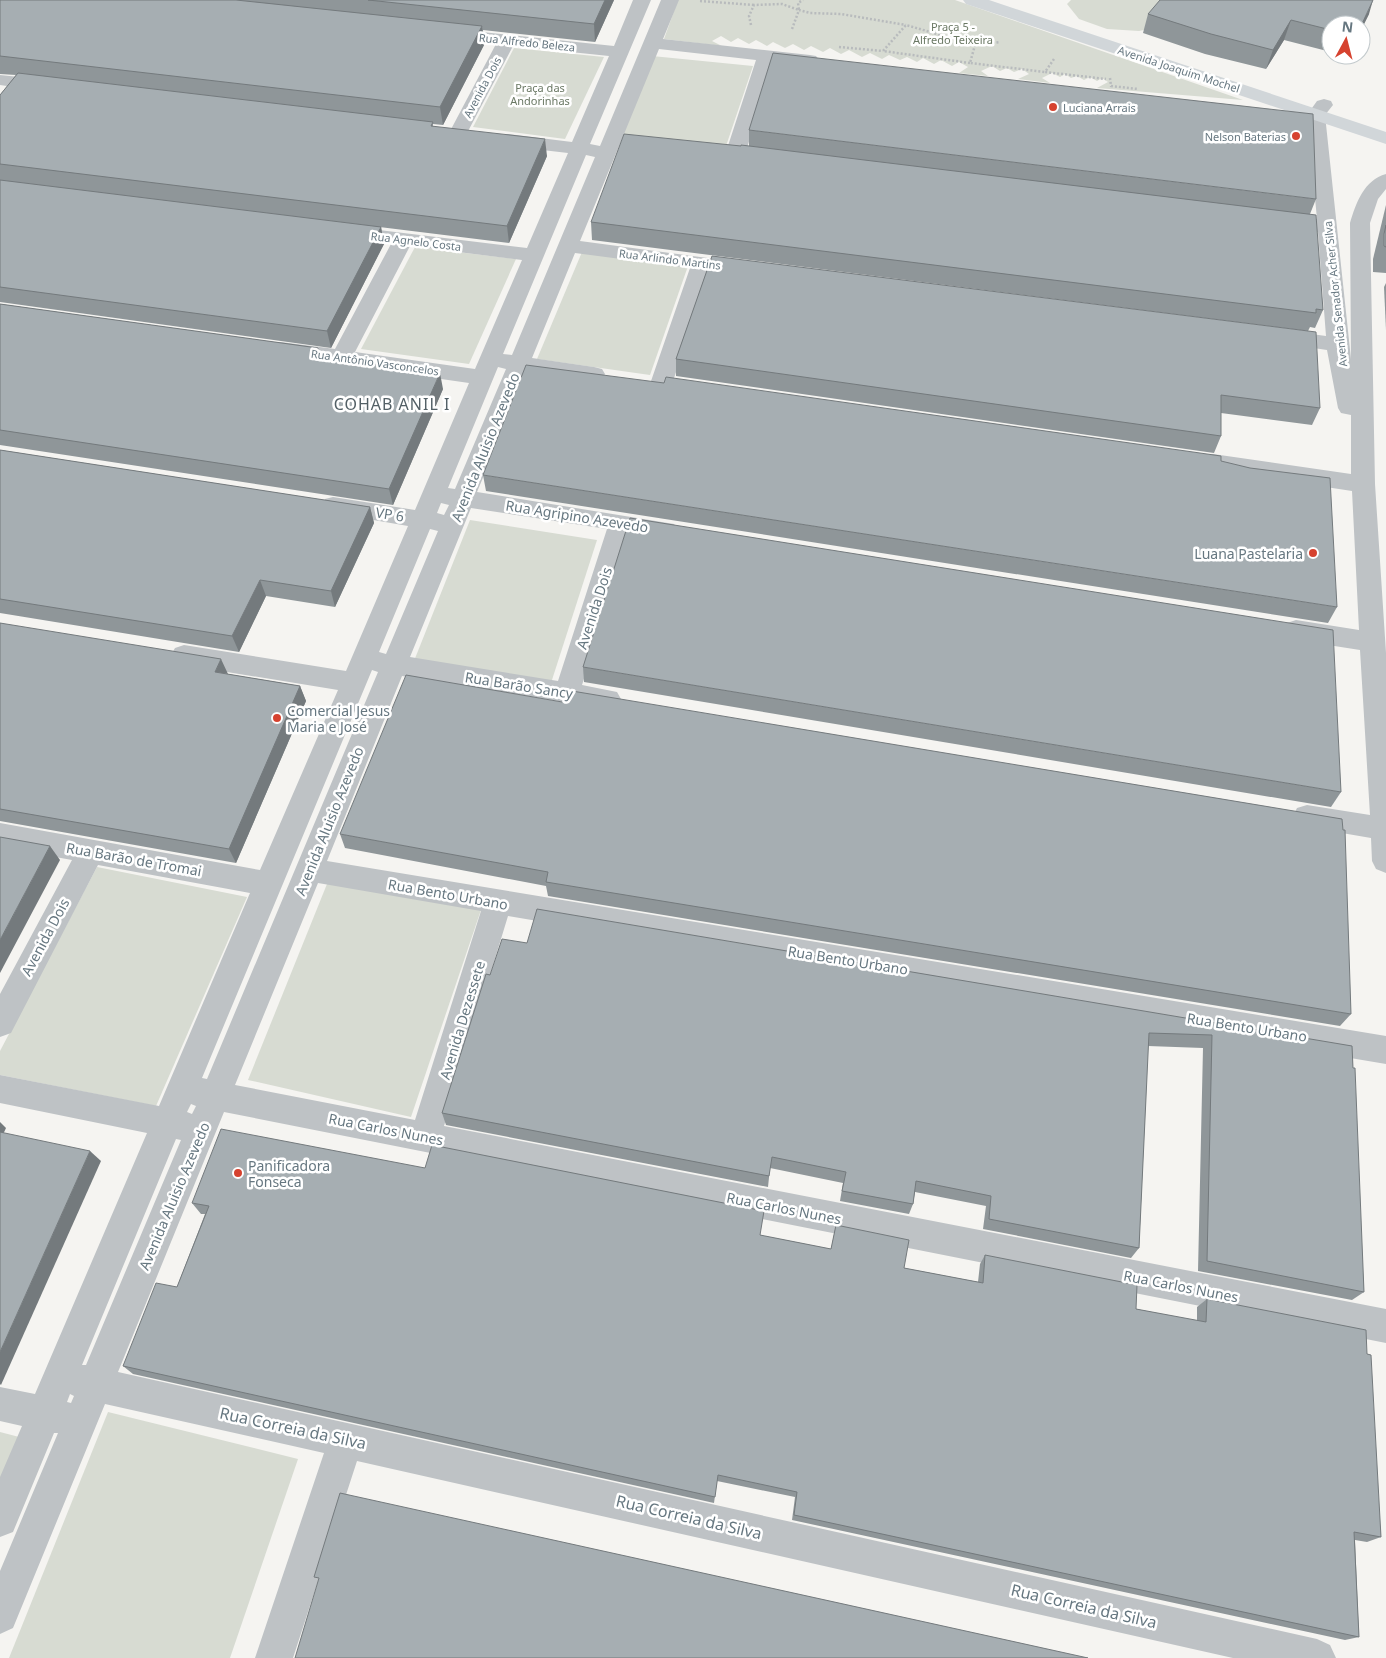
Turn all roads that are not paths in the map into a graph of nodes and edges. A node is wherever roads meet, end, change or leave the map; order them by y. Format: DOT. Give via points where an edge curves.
graph roads {
  1 [pos="642,0"];
  2 [pos="670,0"];
  3 [pos="972,0"];
  4 [pos="1005,0"];
  5 [pos="429,31"];
  6 [pos="507,40"];
  7 [pos="652,43"];
  8 [pos="620,52"];
  9 [pos="766,56"];
  10 [pos="825,62"];
  11 [pos="3,84"];
  12 [pos="66,88"];
  13 [pos="1320,110"];
  14 [pos="1251,111"];
  15 [pos="1386,126"];
  16 [pos="438,132"];
  17 [pos="457,134"];
  18 [pos="476,137"];
  19 [pos="1386,138"];
  20 [pos="495,139"];
  21 [pos="582,142"];
  22 [pos="616,144"];
  23 [pos="754,158"];
  24 [pos="1386,180"];
  25 [pos="1259,218"];
  26 [pos="1328,227"];
  27 [pos="326,229"];
  28 [pos="404,239"];
  29 [pos="568,246"];
  30 [pos="534,255"];
  31 [pos="702,263"];
  32 [pos="760,271"];
  33 [pos="1259,334"];
  34 [pos="1337,344"];
  35 [pos="264,347"];
  36 [pos="342,357"];
  37 [pos="520,364"];
  38 [pos="486,368"];
  39 [pos="614,377"];
  40 [pos="662,384"];
  41 [pos="1195,460"];
  42 [pos="1363,484"];
  43 [pos="433,494"];
  44 [pos="463,498"];
  45 [pos="314,503"];
  46 [pos="422,519"];
  47 [pos="622,523"];
  48 [pos="453,524"];
  49 [pos="690,534"];
  50 [pos="1275,627"];
  51 [pos="1372,642"];
  52 [pos="157,650"];
  53 [pos="394,665"];
  54 [pos="358,671"];
  55 [pos="566,692"];
  56 [pos="636,704"];
  57 [pos="1382,748"];
  58 [pos="1286,813"];
  59 [pos="1384,829"];
  60 [pos="0,836"];
  61 [pos="90,852"];
  62 [pos="1386,861"];
  63 [pos="309,870"];
  64 [pos="269,884"];
  65 [pos="498,902"];
  66 [pos="0,1023"];
  67 [pos="1386,1050"];
  68 [pos="0,1089"];
  69 [pos="182,1089"];
  70 [pos="216,1095"];
  71 [pos="168,1122"];
  72 [pos="202,1130"];
  73 [pos="425,1137"];
  74 [pos="1386,1326"];
  75 [pos="60,1377"];
  76 [pos="96,1385"];
  77 [pos="0,1404"];
  78 [pos="44,1414"];
  79 [pos="81,1421"];
  80 [pos="346,1440"];
  81 [pos="0,1519"];
  82 [pos="0,1615"];
  83 [pos="274,1658"];
  84 [pos="1317,1658"];
  1 -- 8 [label="street, Avenida Aluisio Azevedo"];
  2 -- 7 [label="street, Avenida Aluisio Azevedo"];
  3 -- 13 [label="main road, Avenida Joaquim Mochel"];
  4 -- 13 [label="main road, Avenida Joaquim Mochel"];
  5 -- 6 [label="street, Rua Alfredo Beleza"];
  6 -- 8 [label="street, Rua Alfredo Beleza"];
  6 -- 17 [label="street, Avenida Dois"];
  7 -- 9 [label="street"];
  7 -- 22 [label="street, Avenida Aluisio Azevedo"];
  8 -- 21 [label="street, Avenida Aluisio Azevedo"];
  9 -- 10 [label="street"];
  9 -- 23 [label="street" via="725,154"];
  11 -- 12 [label="street"];
  13 -- 14 [label="street" via="1288,115"];
  13 -- 15 [label="main road, Avenida Joaquim Mochel"];
  13 -- 19 [label="main road, Avenida Joaquim Mochel"];
  13 -- 26 [label="street, Avenida Senador Acher Silva"];
  16 -- 17 [label="street"];
  17 -- 18 [label="street"];
  20 -- 21 [label="street"];
  21 -- 22 [label="street"];
  21 -- 30 [label="street, Avenida Aluisio Azevedo"];
  22 -- 29 [label="street, Avenida Aluisio Azevedo"];
  24 -- 42 [label="street, Avenida Senador Acher Silva" via="1368,197 1360,223"];
  25 -- 26 [label="street"];
  26 -- 34 [label="street, Avenida Senador Acher Silva"];
  27 -- 28 [label="street, Rua Agnelo Costa"];
  28 -- 30 [label="street, Rua Agnelo Costa"];
  28 -- 36 [label="street"];
  29 -- 31 [label="street, Rua Arlindo Martins"];
  29 -- 37 [label="street, Avenida Aluisio Azevedo"];
  30 -- 38 [label="street, Avenida Aluisio Azevedo"];
  31 -- 32 [label="street, Rua Arlindo Martins"];
  31 -- 40 [label="street"];
  33 -- 34 [label="street"];
  34 -- 42 [label="street, Avenida Senador Acher Silva"];
  35 -- 36 [label="street, Rua Antônio Vasconcelos"];
  36 -- 38 [label="street, Rua Antônio Vasconcelos"];
  37 -- 38 [label="street, Rua Antônio Vasconcelos"];
  37 -- 39 [label="street, Rua Antônio Vasconcelos"];
  37 -- 44 [label="street, Avenida Aluisio Azevedo"];
  38 -- 43 [label="street, Avenida Aluisio Azevedo"];
  41 -- 42 [label="street"];
  42 -- 51 [label="street, Avenida Senador Acher Silva"];
  43 -- 44 [label="street, Rua Agripino Azevedo"];
  43 -- 46 [label="street, Avenida Aluisio Azevedo"];
  44 -- 47 [label="street, Rua Agripino Azevedo"];
  44 -- 48 [label="street, Avenida Aluisio Azevedo"];
  45 -- 46 [label="street, VP 6"];
  46 -- 48 [label="street, VP 6"];
  46 -- 54 [label="street, Avenida Aluisio Azevedo"];
  47 -- 49 [label="street, Rua Agripino Azevedo"];
  47 -- 55 [label="street, Avenida Dois"];
  48 -- 53 [label="street, Avenida Aluisio Azevedo"];
  50 -- 51 [label="street"];
  51 -- 57 [label="street, Avenida Senador Acher Silva"];
  52 -- 54 [label="street, Rua Barão Sancy"];
  53 -- 54 [label="street, Rua Barão Sancy"];
  53 -- 55 [label="street, Rua Barão Sancy"];
  53 -- 63 [label="street, Avenida Aluisio Azevedo"];
  54 -- 64 [label="street, Avenida Aluisio Azevedo"];
  55 -- 56 [label="street, Rua Barão Sancy"];
  57 -- 59 [label="street, Avenida Senador Acher Silva"];
  58 -- 59 [label="street"];
  59 -- 62 [label="street, Avenida Senador Acher Silva"];
  60 -- 61 [label="street, Rua Barão de Tromai"];
  61 -- 64 [label="street, Rua Barão de Tromai"];
  61 -- 66 [label="street, Avenida Dois"];
  63 -- 65 [label="street, Rua Bento Urbano"];
  63 -- 70 [label="street, Avenida Aluisio Azevedo"];
  64 -- 69 [label="street, Avenida Aluisio Azevedo"];
  65 -- 67 [label="street, Rua Bento Urbano"];
  65 -- 73 [label="street, Avenida Dezessete"];
  68 -- 71 [label="street"];
  69 -- 70 [label="street, Rua Carlos Nunes"];
  69 -- 71 [label="street, Avenida Aluisio Azevedo"];
  70 -- 72 [label="street, Avenida Aluisio Azevedo"];
  70 -- 73 [label="street, Rua Carlos Nunes"];
  71 -- 72 [label="street"];
  71 -- 75 [label="street, Avenida Aluisio Azevedo"];
  72 -- 76 [label="street, Avenida Aluisio Azevedo"];
  73 -- 74 [label="street, Rua Carlos Nunes"];
  75 -- 76 [label="street, Rua Correia da Silva"];
  75 -- 78 [label="street, Avenida Aluisio Azevedo"];
  76 -- 79 [label="street, Avenida Aluisio Azevedo"];
  76 -- 80 [label="street, Rua Correia da Silva"];
  77 -- 78 [label="street"];
  78 -- 79 [label="street"];
  78 -- 81 [label="street, Avenida Aluisio Azevedo"];
  79 -- 82 [label="street, Avenida Aluisio Azevedo"];
  80 -- 83 [label="street"];
  80 -- 84 [label="street, Rua Correia da Silva"];
}
